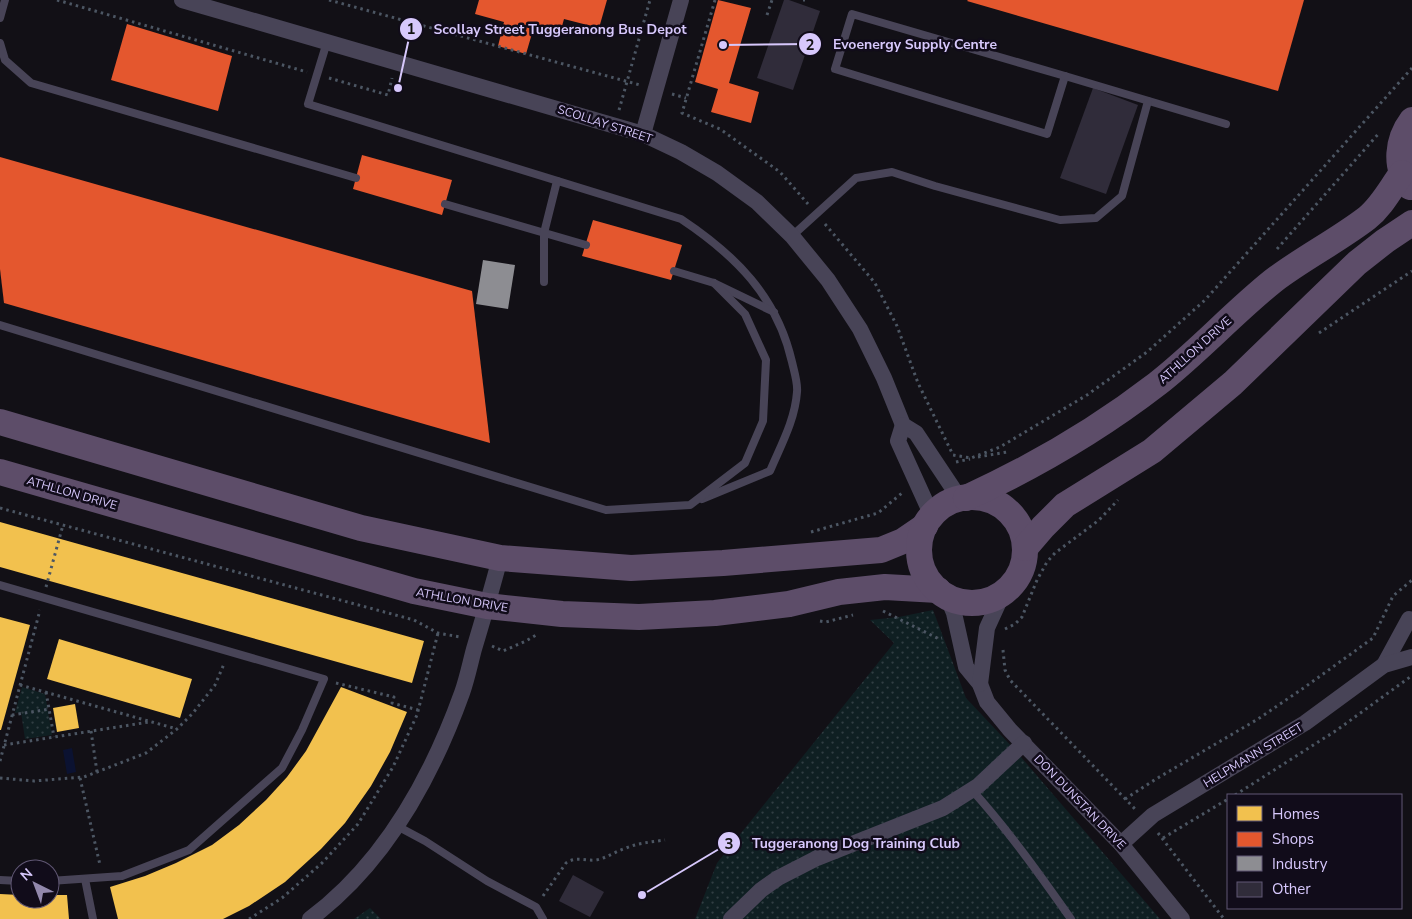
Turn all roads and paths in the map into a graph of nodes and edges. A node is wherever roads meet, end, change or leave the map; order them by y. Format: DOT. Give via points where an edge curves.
graph roads {
  1 [pos="5,0"];
  2 [pos="57,0"];
  3 [pos="182,0"];
  4 [pos="329,0"];
  5 [pos="650,0"];
  6 [pos="681,0"];
  7 [pos="714,0"];
  8 [pos="772,0"];
  9 [pos="767,15"];
  10 [pos="0,18"];
  11 [pos="327,42"];
  12 [pos="0,43"];
  13 [pos="396,62"];
  14 [pos="1412,68"];
  15 [pos="317,75"];
  16 [pos="1065,76"];
  17 [pos="627,82"];
  18 [pos="656,90"];
  19 [pos="686,98"];
  20 [pos="1148,101"];
  21 [pos="1412,120"];
  22 [pos="1226,124"];
  23 [pos="615,126"];
  24 [pos="1386,126"];
  25 [pos="643,134"];
  26 [pos="356,178"];
  27 [pos="557,181"];
  28 [pos="1407,182"];
  29 [pos="445,204"];
  30 [pos="816,214"];
  31 [pos="1412,223"];
  32 [pos="544,233"];
  33 [pos="792,236"];
  34 [pos="586,245"];
  35 [pos="1275,251"];
  36 [pos="674,271"];
  37 [pos="544,282"];
  38 [pos="714,283"];
  39 [pos="776,313"];
  40 [pos="0,325"];
  41 [pos="0,422"];
  42 [pos="903,425"];
  43 [pos="1009,451"];
  44 [pos="971,458"];
  45 [pos="940,468"];
  46 [pos="0,472"];
  47 [pos="914,479"];
  48 [pos="963,498"];
  49 [pos="691,503"];
  50 [pos="0,508"];
  51 [pos="928,521"];
  52 [pos="63,525"];
  53 [pos="803,534"];
  54 [pos="1025,548"];
  55 [pos="500,558"];
  56 [pos="1412,580"];
  57 [pos="0,585"];
  58 [pos="942,593"];
  59 [pos="1003,593"];
  60 [pos="43,598"];
  61 [pos="487,606"];
  62 [pos="1411,619"];
  63 [pos="414,620"];
  64 [pos="1004,629"];
  65 [pos="438,633"];
  66 [pos="1003,638"];
  67 [pos="1003,646"];
  68 [pos="229,652"];
  69 [pos="1412,656"];
  70 [pos="1384,665"];
  71 [pos="1412,675"];
  72 [pos="324,680"];
  73 [pos="20,684"];
  74 [pos="980,684"];
  75 [pos="46,692"];
  76 [pos="50,709"];
  77 [pos="418,710"];
  78 [pos="12,715"];
  79 [pos="152,722"];
  80 [pos="177,729"];
  81 [pos="91,732"];
  82 [pos="54,737"];
  83 [pos="1024,743"];
  84 [pos="4,745"];
  85 [pos="0,761"];
  86 [pos="97,772"];
  87 [pos="0,778"];
  88 [pos="80,778"];
  89 [pos="972,790"];
  90 [pos="1237,794"];
  91 [pos="1126,799"];
  92 [pos="1227,800"];
  93 [pos="1146,821"];
  94 [pos="398,826"];
  95 [pos="1163,838"];
  96 [pos="665,840"];
  97 [pos="1121,844"];
  98 [pos="103,878"];
  99 [pos="85,879"];
  100 [pos="60,881"];
  101 [pos="536,907"];
  102 [pos="93,919"];
  103 [pos="249,919"];
  104 [pos="310,919"];
  105 [pos="544,919"];
  106 [pos="731,919"];
  107 [pos="1071,919"];
  108 [pos="1182,919"];
  109 [pos="1224,919"];
  1 -- 10 [label="lane"];
  2 -- 15 [label="path"];
  3 -- 11 [label="street, SCOLLAY STREET"];
  4 -- 17 [label="path"];
  5 -- 17 [label="path"];
  6 -- 18 [label="street"];
  7 -- 19 [label="path"];
  8 -- 9 [label="path"];
  11 -- 13 [label="street, SCOLLAY STREET"];
  11 -- 15 [label="lane"];
  12 -- 26 [label="lane" via="5,60 31,83"];
  13 -- 15 [label="path" via="388,95"];
  13 -- 23 [label="street, SCOLLAY STREET"];
  14 -- 44 [label="path" via="1205,300 1147,352 1087,395 1000,447"];
  15 -- 27 [label="lane" via="308,104"];
  16 -- 16 [label="lane" via="852,14 835,69 1047,134"];
  16 -- 20 [label="lane"];
  17 -- 18 [label="path"];
  17 -- 23 [label="path"];
  18 -- 19 [label="path"];
  18 -- 25 [label="street"];
  19 -- 30 [label="path" via="682,113 720,129 780,172"];
  20 -- 22 [label="lane"];
  20 -- 30 [label="lane" via="1122,196 1096,218 1060,220 892,172 856,178"];
  21 -- 28 [label="main road" via="1399,150"];
  23 -- 25 [label="street, SCOLLAY STREET"];
  24 -- 35 [label="path"];
  25 -- 33 [label="street, SCOLLAY STREET" via="717,173 757,202"];
  27 -- 32 [label="lane"];
  27 -- 39 [label="lane" via="681,218 742,266"];
  28 -- 48 [label="main road, ATHLLON DRIVE" via="1368,217 1284,272 1158,383 1106,421 1046,459"];
  29 -- 32 [label="lane"];
  30 -- 33 [label="lane"];
  30 -- 44 [label="path" via="875,283 953,454"];
  31 -- 54 [label="main road" via="1358,263 1233,383 1152,451 1065,505"];
  32 -- 34 [label="lane"];
  32 -- 37 [label="lane"];
  33 -- 42 [label="street, SCOLLAY STREET" via="828,280 860,329"];
  36 -- 38 [label="lane"];
  38 -- 39 [label="lane"];
  38 -- 49 [label="lane" via="745,314 766,360 763,421 745,463"];
  39 -- 49 [label="lane" via="798,390 791,423 770,471"];
  40 -- 49 [label="lane" via="606,510"];
  41 -- 55 [label="main road" via="361,528"];
  42 -- 45 [label="street, SCOLLAY STREET" via="916,432"];
  42 -- 47 [label="street, SCOLLAY STREET" via="898,441"];
  43 -- 44 [label="path"];
  44 -- 45 [label="path"];
  45 -- 48 [label="street, SCOLLAY STREET"];
  46 -- 61 [label="main road, ATHLLON DRIVE" via="414,591"];
  47 -- 51 [label="street, SCOLLAY STREET"];
  47 -- 53 [label="path" via="878,513"];
  48 -- 51 [label="main road" via="951,501"];
  48 -- 54 [label="main road" via="988,499 1000,504 1018,523"];
  50 -- 52 [label="path"];
  51 -- 55 [label="main road" via="903,540 881,550 631,568"];
  51 -- 58 [label="main road" via="921,537 920,560 927,576"];
  52 -- 60 [label="path"];
  52 -- 63 [label="path"];
  54 -- 59 [label="main road" via="1020,573"];
  55 -- 61 [label="street"];
  56 -- 91 [label="path" via="1393,596 1373,638 1258,719"];
  57 -- 60 [label="lane"];
  58 -- 59 [label="main road" via="966,602 979,602"];
  58 -- 61 [label="main road, ATHLLON DRIVE" via="885,586 839,592 789,604 715,613 639,616 562,614"];
  58 -- 74 [label="street, DON DUNSTAN DRIVE" via="954,612 966,667"];
  59 -- 74 [label="street" via="987,628"];
  60 -- 68 [label="lane"];
  60 -- 73 [label="path"];
  61 -- 94 [label="street" via="452,718 435,760"];
  62 -- 70 [label="street, HELPMANN STREET"];
  64 -- 66 [label="path"];
  65 -- 77 [label="path"];
  67 -- 91 [label="path" via="1004,670 1010,680"];
  68 -- 72 [label="lane"];
  68 -- 80 [label="path" via="215,686"];
  69 -- 70 [label="street, HELPMANN STREET"];
  70 -- 93 [label="street, HELPMANN STREET" via="1305,723"];
  71 -- 90 [label="path" via="1337,730"];
  72 -- 77 [label="path" via="394,697 392,703"];
  72 -- 98 [label="lane" via="282,768 243,803 189,850 122,876"];
  73 -- 75 [label="path"];
  73 -- 78 [label="path"];
  74 -- 83 [label="street, DON DUNSTAN DRIVE" via="988,702"];
  75 -- 76 [label="path"];
  75 -- 79 [label="path"];
  76 -- 78 [label="path"];
  76 -- 82 [label="path"];
  77 -- 103 [label="path" via="393,767 358,824 322,863 282,898"];
  78 -- 84 [label="path"];
  79 -- 80 [label="path"];
  79 -- 81 [label="path"];
  80 -- 86 [label="path" via="146,753"];
  81 -- 82 [label="path"];
  81 -- 86 [label="path"];
  82 -- 84 [label="path"];
  83 -- 89 [label="street"];
  83 -- 97 [label="street, DON DUNSTAN DRIVE"];
  84 -- 85 [label="path"];
  86 -- 88 [label="path"];
  87 -- 88 [label="path" via="34,781"];
  88 -- 98 [label="path"];
  89 -- 106 [label="street" via="943,808 817,858 778,878"];
  89 -- 107 [label="lane"];
  91 -- 93 [label="path"];
  92 -- 95 [label="path"];
  93 -- 95 [label="path"];
  93 -- 97 [label="street, HELPMANN STREET"];
  94 -- 101 [label="lane"];
  94 -- 104 [label="street" via="363,870"];
  95 -- 109 [label="path"];
  96 -- 101 [label="path" via="628,847 597,860 570,860"];
  97 -- 108 [label="street, DON DUNSTAN DRIVE"];
  98 -- 99 [label="lane"];
  99 -- 100 [label="lane"];
  99 -- 102 [label="lane"];
  101 -- 105 [label="lane"];
}
